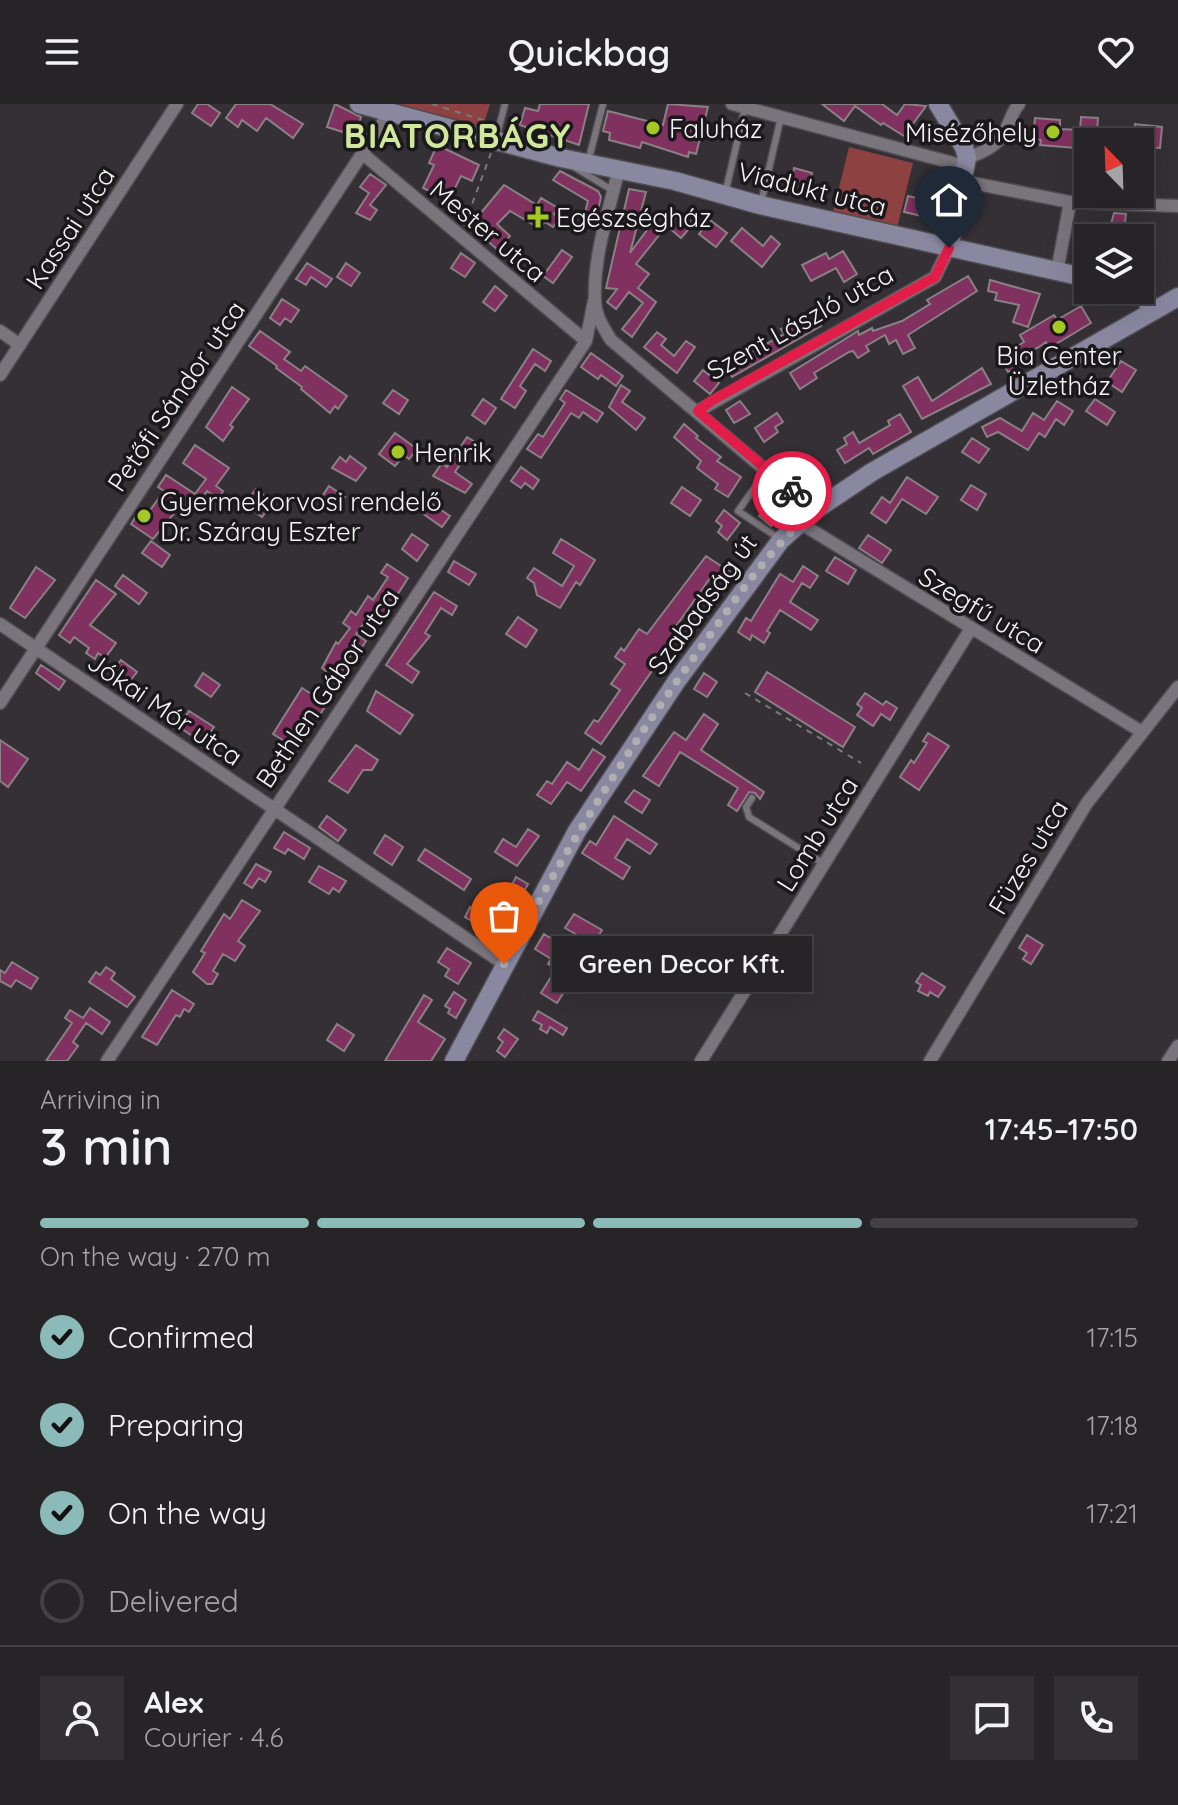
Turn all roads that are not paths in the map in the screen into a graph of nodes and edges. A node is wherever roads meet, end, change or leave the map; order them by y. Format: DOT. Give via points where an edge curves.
graph roads {
  1 [pos="177,104"];
  2 [pos="359,104"];
  3 [pos="505,104"];
  4 [pos="603,104"];
  5 [pos="938,104"];
  6 [pos="1019,104"];
  7 [pos="739,106"];
  8 [pos="389,113"];
  9 [pos="781,117"];
  10 [pos="498,133"];
  11 [pos="363,154"];
  12 [pos="582,162"];
  13 [pos="964,168"];
  14 [pos="619,169"];
  15 [pos="614,191"];
  16 [pos="724,195"];
  17 [pos="1070,202"];
  18 [pos="760,205"];
  19 [pos="1178,206"];
  20 [pos="949,248"];
  21 [pos="1057,272"];
  22 [pos="1074,275"];
  23 [pos="1178,297"];
  24 [pos="594,301"];
  25 [pos="1148,304"];
  26 [pos="1152,311"];
  27 [pos="0,331"];
  28 [pos="611,340"];
  29 [pos="586,341"];
  30 [pos="20,345"];
  31 [pos="0,375"];
  32 [pos="698,411"];
  33 [pos="767,470"];
  34 [pos="807,517"];
  35 [pos="781,540"];
  36 [pos="0,624"];
  37 [pos="970,630"];
  38 [pos="35,648"];
  39 [pos="1178,687"];
  40 [pos="0,703"];
  41 [pos="1142,732"];
  42 [pos="752,798"];
  43 [pos="273,809"];
  44 [pos="824,864"];
  45 [pos="504,964"];
  46 [pos="1178,1046"];
  47 [pos="107,1061"];
  48 [pos="454,1061"];
  49 [pos="701,1061"];
  50 [pos="930,1061"];
  51 [pos="1168,1061"];
  1 -- 30 [label="street, Kassai utca"];
  2 -- 8 [label="main road, Viadukt utca"];
  3 -- 10 [label="lane"];
  4 -- 12 [label="lane"];
  5 -- 13 [label="main road" via="964,147"];
  6 -- 13 [label="street" via="1003,135"];
  7 -- 9 [label="street"];
  7 -- 16 [label="lane"];
  8 -- 10 [label="main road, Viadukt utca"];
  8 -- 11 [label="street, Petőfi Sándor utca"];
  9 -- 13 [label="street"];
  9 -- 18 [label="lane"];
  10 -- 12 [label="main road, Viadukt utca"];
  11 -- 29 [label="street, Mester utca"];
  11 -- 38 [label="street, Petőfi Sándor utca"];
  12 -- 14 [label="main road, Viadukt utca"];
  12 -- 15 [label="lane" via="573,167"];
  13 -- 17 [label="street"];
  13 -- 20 [label="main road, Szent László utca"];
  14 -- 15 [label="street, Bethlen Gábor utca"];
  14 -- 16 [label="main road, Viadukt utca"];
  15 -- 24 [label="street, Bethlen Gábor utca"];
  16 -- 18 [label="main road, Viadukt utca"];
  17 -- 19 [label="street"];
  17 -- 21 [label="street"];
  18 -- 20 [label="main road, Viadukt utca"];
  20 -- 21 [label="main road, Viadukt utca"];
  20 -- 32 [label="street, Szent László utca" via="935,277"];
  21 -- 22 [label="main road, Viadukt utca"];
  23 -- 26 [label="main road, Szabadság út"];
  24 -- 28 [label="street"];
  24 -- 29 [label="street, Bethlen Gábor utca"];
  25 -- 26 [label="main road"];
  26 -- 34 [label="main road, Szabadság út" via="872,472"];
  27 -- 30 [label="street"];
  28 -- 29 [label="street"];
  28 -- 32 [label="street, Szegfű utca"];
  29 -- 43 [label="street, Bethlen Gábor utca"];
  30 -- 31 [label="street, Kassai utca"];
  32 -- 33 [label="street, Szegfű utca"];
  33 -- 34 [label="street, Szegfű utca"];
  33 -- 35 [label="lane" via="738,511"];
  34 -- 35 [label="main road, Szabadság út"];
  34 -- 37 [label="street, Szegfű utca"];
  35 -- 45 [label="main road, Szabadság út" via="676,682 577,831"];
  36 -- 38 [label="street, Jókai Mór utca"];
  37 -- 41 [label="street, Szegfű utca"];
  37 -- 44 [label="street, Lomb utca"];
  38 -- 40 [label="street, Petőfi Sándor utca"];
  38 -- 43 [label="street, Jókai Mór utca"];
  39 -- 41 [label="street, Füzes utca"];
  41 -- 50 [label="street, Füzes utca" via="1087,803"];
  42 -- 44 [label="lane" via="746,807 749,817"];
  43 -- 45 [label="street, Jókai Mór utca"];
  43 -- 47 [label="street, Bethlen Gábor utca"];
  44 -- 49 [label="street, Lomb utca"];
  45 -- 48 [label="main road, Szabadság út"];
  46 -- 51 [label="street"];
}
